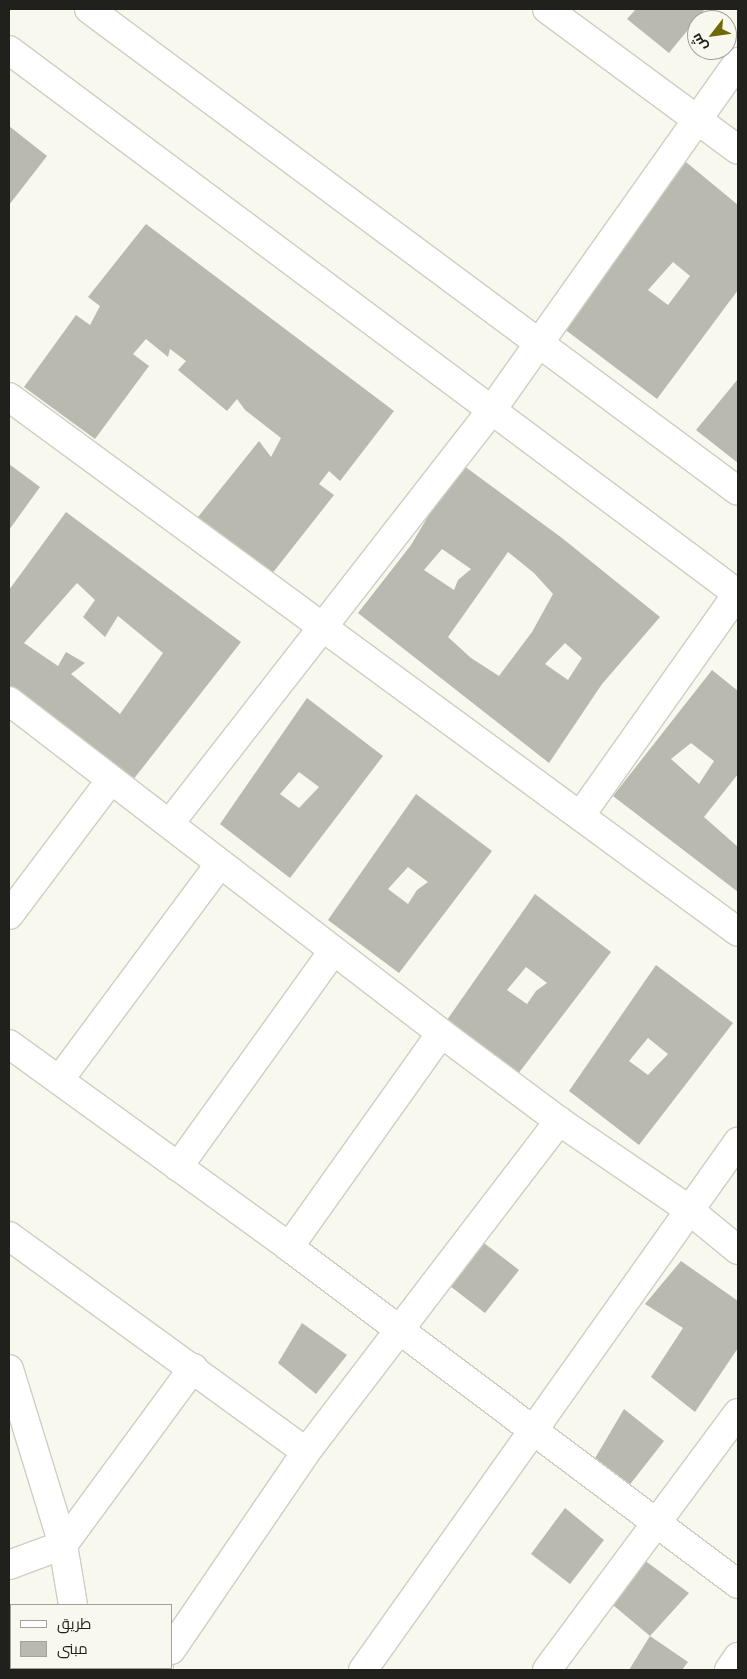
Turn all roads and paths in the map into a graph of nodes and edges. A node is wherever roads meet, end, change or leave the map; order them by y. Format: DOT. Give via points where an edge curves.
graph roads {
  1 [pos="89,9"];
  2 [pos="547,9"];
  3 [pos="9,50"];
  4 [pos="738,62"];
  5 [pos="697,120"];
  6 [pos="738,150"];
  7 [pos="539,345"];
  8 [pos="9,397"];
  9 [pos="490,411"];
  10 [pos="738,491"];
  11 [pos="738,594"];
  12 [pos="322,628"];
  13 [pos="9,701"];
  14 [pos="110,781"];
  15 [pos="580,816"];
  16 [pos="170,823"];
  17 [pos="219,864"];
  18 [pos="9,915"];
  19 [pos="738,932"];
  20 [pos="333,951"];
  21 [pos="441,1033"];
  22 [pos="9,1044"];
  23 [pos="60,1079"];
  24 [pos="559,1121"];
  25 [pos="738,1142"];
  26 [pos="178,1166"];
  27 [pos="688,1210"];
  28 [pos="9,1236"];
  29 [pos="289,1247"];
  30 [pos="738,1250"];
  31 [pos="398,1331"];
  32 [pos="193,1368"];
  33 [pos="9,1369"];
  34 [pos="738,1413"];
  35 [pos="533,1429"];
  36 [pos="306,1452"];
  37 [pos="655,1521"];
  38 [pos="63,1545"];
  39 [pos="9,1565"];
  40 [pos="738,1584"];
  41 [pos="73,1604"];
  42 [pos="172,1649"];
  43 [pos="738,1657"];
  44 [pos="363,1670"];
  45 [pos="547,1670"];
  46 [pos="729,1670"];
  1 -- 7 [label="street"];
  2 -- 5 [label="street"];
  3 -- 9 [label="street"];
  4 -- 5 [label="street"];
  5 -- 6 [label="street"];
  5 -- 7 [label="street"];
  7 -- 9 [label="street"];
  7 -- 10 [label="street"];
  8 -- 12 [label="street"];
  9 -- 11 [label="street"];
  9 -- 12 [label="street"];
  11 -- 15 [label="street"];
  12 -- 15 [label="street"];
  12 -- 16 [label="street"];
  13 -- 14 [label="street"];
  14 -- 16 [label="street"];
  14 -- 18 [label="street"];
  15 -- 19 [label="street"];
  16 -- 17 [label="street"];
  17 -- 20 [label="street"];
  17 -- 23 [label="street"];
  20 -- 21 [label="street"];
  20 -- 26 [label="street"];
  21 -- 24 [label="street"];
  21 -- 29 [label="street"];
  22 -- 23 [label="street"];
  23 -- 26 [label="street"];
  24 -- 27 [label="street"];
  24 -- 31 [label="street"];
  25 -- 27 [label="street"];
  26 -- 29 [label="street"];
  27 -- 30 [label="street"];
  27 -- 35 [label="street"];
  28 -- 32 [label="street"];
  29 -- 31 [label="street"];
  31 -- 35 [label="street"];
  31 -- 36 [label="street"];
  32 -- 36 [label="street"];
  32 -- 38 [label="street"];
  33 -- 38 [label="street"];
  34 -- 37 [label="street"];
  35 -- 37 [label="street"];
  35 -- 44 [label="street"];
  36 -- 42 [label="street"];
  37 -- 40 [label="street"];
  37 -- 45 [label="street"];
  38 -- 39 [label="street"];
  38 -- 41 [label="street"];
  43 -- 46 [label="street"];
}
